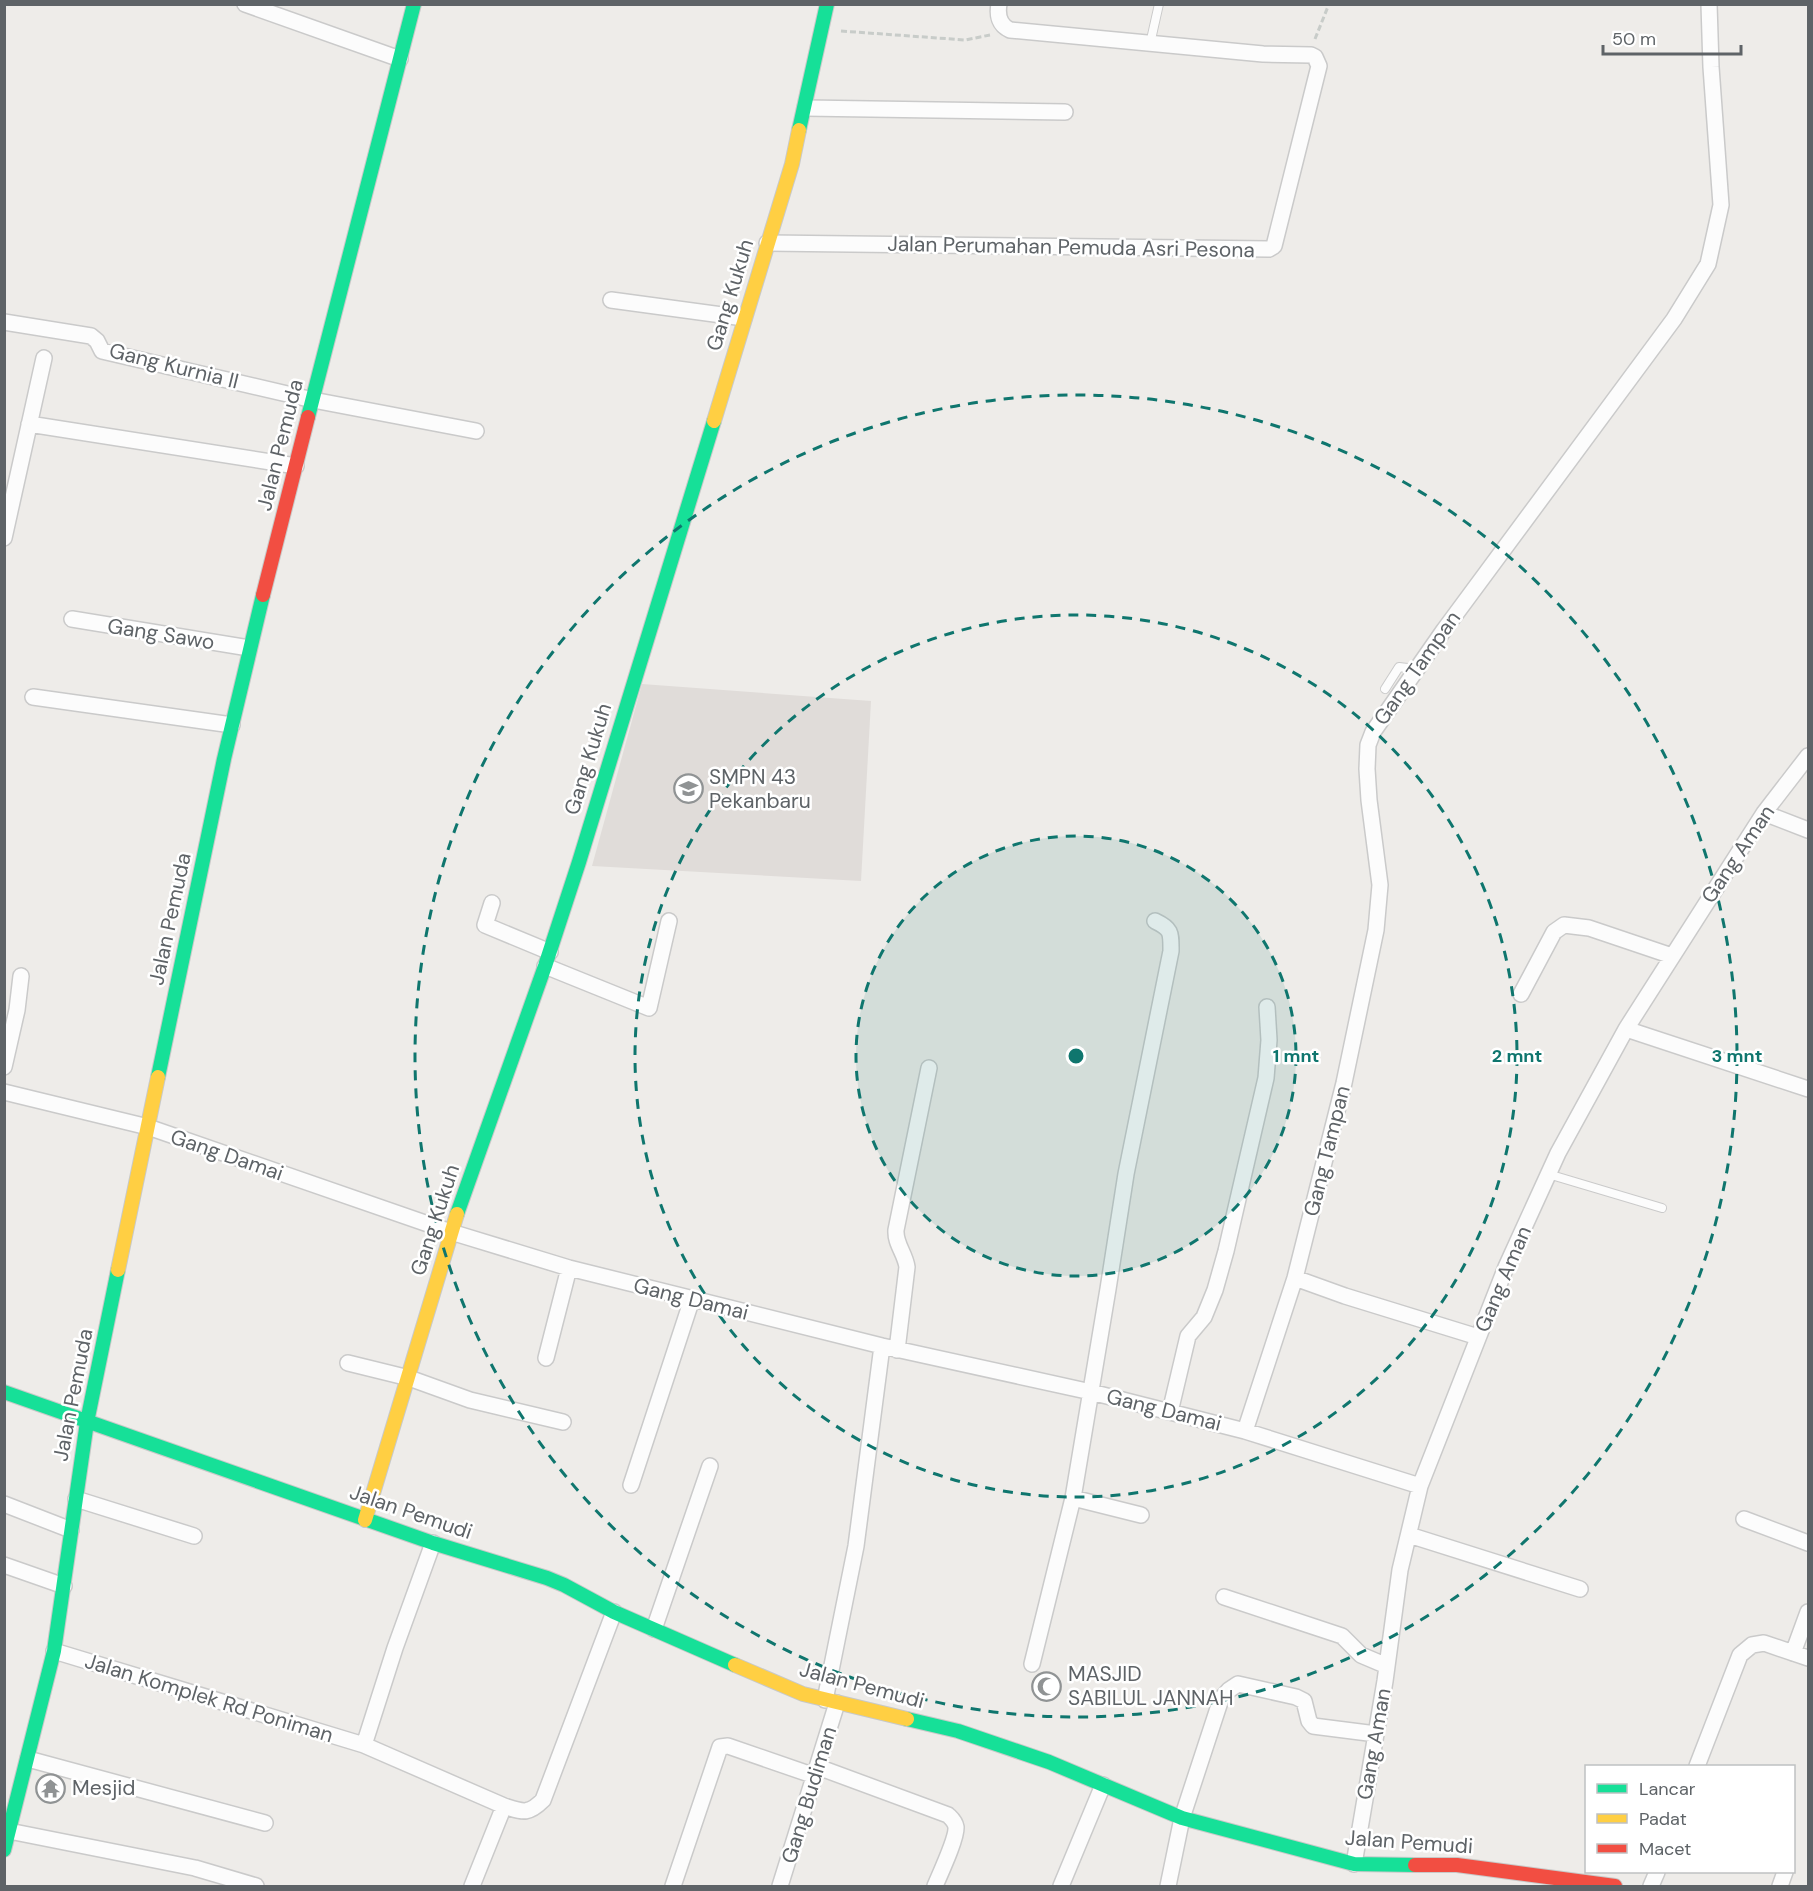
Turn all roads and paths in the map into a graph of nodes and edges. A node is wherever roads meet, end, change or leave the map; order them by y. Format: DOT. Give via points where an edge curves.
graph roads {
  1 [pos="245,4"];
  2 [pos="414,4"];
  3 [pos="827,4"];
  4 [pos="999,4"];
  5 [pos="1159,4"];
  6 [pos="1329,4"];
  7 [pos="1709,4"];
  8 [pos="1001,24"];
  9 [pos="822,29"];
  10 [pos="1150,44"];
  11 [pos="1311,55"];
  12 [pos="400,59"];
  13 [pos="806,108"];
  14 [pos="1065,112"];
  15 [pos="767,243"];
  16 [pos="611,300"];
  17 [pos="744,318"];
  18 [pos="4,322"];
  19 [pos="44,358"];
  20 [pos="313,400"];
  21 [pos="29,424"];
  22 [pos="476,431"];
  23 [pos="296,466"];
  24 [pos="4,538"];
  25 [pos="72,619"];
  26 [pos="249,648"];
  27 [pos="1416,669"];
  28 [pos="1385,689"];
  29 [pos="33,697"];
  30 [pos="232,724"];
  31 [pos="1809,756"];
  32 [pos="1764,813"];
  33 [pos="1809,830"];
  34 [pos="492,903"];
  35 [pos="669,921"];
  36 [pos="1155,921"];
  37 [pos="1672,956"];
  38 [pos="548,959"];
  39 [pos="21,976"];
  40 [pos="1521,994"];
  41 [pos="1267,1007"];
  42 [pos="1626,1029"];
  43 [pos="4,1067"];
  44 [pos="929,1068"];
  45 [pos="1809,1089"];
  46 [pos="4,1092"];
  47 [pos="148,1127"];
  48 [pos="1548,1174"];
  49 [pos="1662,1208"];
  50 [pos="452,1233"];
  51 [pos="569,1268"];
  52 [pos="1295,1278"];
  53 [pos="692,1299"];
  54 [pos="1478,1337"];
  55 [pos="890,1348"];
  56 [pos="546,1358"];
  57 [pos="348,1363"];
  58 [pos="409,1378"];
  59 [pos="4,1392"];
  60 [pos="1091,1392"];
  61 [pos="1170,1412"];
  62 [pos="87,1422"];
  63 [pos="563,1422"];
  64 [pos="1245,1431"];
  65 [pos="710,1467"];
  66 [pos="631,1485"];
  67 [pos="1420,1486"];
  68 [pos="1072,1498"];
  69 [pos="76,1499"];
  70 [pos="4,1504"];
  71 [pos="1141,1515"];
  72 [pos="1744,1519"];
  73 [pos="365,1520"];
  74 [pos="71,1530"];
  75 [pos="1409,1534"];
  76 [pos="194,1536"];
  77 [pos="433,1543"];
  78 [pos="1809,1543"];
  79 [pos="4,1565"];
  80 [pos="64,1586"];
  81 [pos="1580,1589"];
  82 [pos="1224,1597"];
  83 [pos="614,1612"];
  84 [pos="1809,1612"];
  85 [pos="654,1629"];
  86 [pos="54,1652"];
  87 [pos="1793,1653"];
  88 [pos="1809,1658"];
  89 [pos="1032,1664"];
  90 [pos="1387,1666"];
  91 [pos="831,1701"];
  92 [pos="1376,1734"];
  93 [pos="364,1744"];
  94 [pos="28,1759"];
  95 [pos="1698,1765"];
  96 [pos="817,1772"];
  97 [pos="1103,1785"];
  98 [pos="504,1806"];
  99 [pos="1182,1818"];
  100 [pos="265,1823"];
  101 [pos="9,1831"];
  102 [pos="4,1850"];
  103 [pos="1354,1864"];
  104 [pos="1657,1873"];
  105 [pos="1583,1884"];
  106 [pos="256,1887"];
  107 [pos="472,1887"];
  108 [pos="673,1887"];
  109 [pos="780,1887"];
  110 [pos="934,1887"];
  111 [pos="1060,1887"];
  112 [pos="1168,1887"];
  113 [pos="1615,1887"];
  114 [pos="1651,1887"];
  1 -- 12 [label="street"];
  2 -- 12 [label="street, Jalan Pemuda"];
  3 -- 9 [label="street, Gang Kukuh"];
  4 -- 8 [label="street"];
  5 -- 10 [label="lane"];
  6 -- 11 [label="path"];
  7 -- 27 [label="street, Gang Tampan" via="1721,205 1708,264 1674,319"];
  8 -- 9 [label="path" via="993,35 965,40"];
  8 -- 10 [label="street" via="1010,30"];
  9 -- 13 [label="street, Gang Kukuh"];
  10 -- 11 [label="street"];
  11 -- 15 [label="street, Jalan Perumahan Pemuda Asri Pesona" via="1319,66 1274,246 1269,249"];
  12 -- 20 [label="street, Jalan Pemuda"];
  13 -- 14 [label="street"];
  13 -- 15 [label="street, Gang Kukuh"];
  15 -- 17 [label="street, Gang Kukuh"];
  16 -- 17 [label="street"];
  17 -- 38 [label="street, Gang Kukuh"];
  18 -- 20 [label="street, Gang Kurnia II" via="91,336 102,351"];
  19 -- 21 [label="street"];
  20 -- 22 [label="street, Gang Kurnia II"];
  20 -- 23 [label="street, Jalan Pemuda"];
  21 -- 23 [label="street"];
  21 -- 24 [label="street"];
  23 -- 26 [label="street, Jalan Pemuda"];
  25 -- 26 [label="street, Gang Sawo"];
  26 -- 30 [label="street, Jalan Pemuda"];
  27 -- 28 [label="lane" via="1400,667"];
  27 -- 52 [label="street, Gang Tampan" via="1368,745 1369,800 1380,885 1376,930 1344,1083"];
  29 -- 30 [label="street"];
  30 -- 47 [label="street, Jalan Pemuda"];
  31 -- 32 [label="street, Gang Aman"];
  32 -- 33 [label="street"];
  32 -- 37 [label="street, Gang Aman"];
  34 -- 38 [label="street" via="485,925"];
  35 -- 38 [label="street" via="649,1008"];
  36 -- 60 [label="street" via="1170,931 1171,951 1126,1174"];
  37 -- 40 [label="street" via="1588,928 1564,925 1554,932"];
  37 -- 42 [label="street, Gang Aman"];
  38 -- 50 [label="street, Gang Kukuh"];
  39 -- 43 [label="street"];
  41 -- 61 [label="street" via="1266,1078 1226,1251 1204,1317 1188,1336"];
  42 -- 45 [label="street"];
  42 -- 48 [label="street, Gang Aman"];
  44 -- 55 [label="street, Gang Budiman" via="896,1230 907,1267"];
  46 -- 47 [label="street, Gang Damai"];
  47 -- 50 [label="street, Gang Damai"];
  47 -- 62 [label="street, Jalan Pemuda"];
  48 -- 49 [label="lane"];
  48 -- 54 [label="street, Gang Aman"];
  50 -- 51 [label="street, Gang Damai"];
  50 -- 58 [label="street, Gang Kukuh"];
  51 -- 53 [label="street, Gang Damai"];
  51 -- 56 [label="street"];
  52 -- 54 [label="street"];
  52 -- 64 [label="street, Gang Tampan"];
  53 -- 55 [label="street, Gang Damai"];
  53 -- 66 [label="street"];
  54 -- 67 [label="street, Gang Aman"];
  55 -- 60 [label="street, Gang Damai"];
  55 -- 91 [label="street, Gang Budiman"];
  57 -- 58 [label="street"];
  58 -- 63 [label="street" via="470,1400"];
  58 -- 73 [label="street, Gang Kukuh"];
  59 -- 62 [label="street, Jalan Pemudi"];
  60 -- 61 [label="street, Gang Damai"];
  60 -- 68 [label="street"];
  61 -- 64 [label="street, Gang Damai"];
  62 -- 69 [label="street, Jalan Pemuda"];
  62 -- 73 [label="street, Jalan Pemudi"];
  64 -- 67 [label="street, Gang Damai"];
  65 -- 85 [label="street"];
  67 -- 75 [label="street, Gang Aman"];
  68 -- 71 [label="street"];
  68 -- 89 [label="street"];
  69 -- 74 [label="street, Jalan Pemuda"];
  69 -- 76 [label="street"];
  70 -- 74 [label="street"];
  72 -- 78 [label="street"];
  73 -- 77 [label="street, Jalan Pemudi"];
  74 -- 80 [label="street, Jalan Pemuda"];
  75 -- 81 [label="street"];
  75 -- 90 [label="street, Gang Aman"];
  77 -- 83 [label="street, Jalan Pemudi" via="547,1578"];
  77 -- 93 [label="street"];
  79 -- 80 [label="street"];
  80 -- 86 [label="street, Jalan Pemuda"];
  82 -- 90 [label="street" via="1342,1636 1360,1655"];
  83 -- 85 [label="street, Jalan Pemudi"];
  83 -- 98 [label="street, Jalan Komplek Rd Poniman" via="543,1800 529,1811"];
  84 -- 87 [label="street"];
  85 -- 91 [label="street, Jalan Pemudi" via="803,1694"];
  86 -- 93 [label="street, Jalan Komplek Rd Poniman"];
  86 -- 94 [label="street, Jalan Pemuda"];
  87 -- 88 [label="street"];
  87 -- 95 [label="street" via="1764,1643 1752,1645 1740,1655"];
  90 -- 92 [label="street, Gang Aman"];
  91 -- 96 [label="street, Gang Budiman"];
  91 -- 97 [label="street, Jalan Pemudi" via="958,1731"];
  92 -- 99 [label="street" via="1313,1726 1304,1701 1238,1684 1221,1699"];
  92 -- 103 [label="street, Gang Aman"];
  93 -- 98 [label="street, Jalan Komplek Rd Poniman"];
  94 -- 100 [label="street"];
  94 -- 101 [label="street, Jalan Pemuda"];
  96 -- 108 [label="street" via="728,1746 720,1748"];
  96 -- 109 [label="street, Gang Budiman"];
  96 -- 110 [label="street" via="948,1815 956,1827"];
  97 -- 99 [label="street, Jalan Pemudi"];
  97 -- 111 [label="street"];
  98 -- 107 [label="street"];
  99 -- 103 [label="street, Jalan Pemudi"];
  99 -- 112 [label="street"];
  101 -- 102 [label="street, Jalan Pemuda"];
  101 -- 106 [label="street" via="195,1868"];
  103 -- 105 [label="street, Jalan Pemudi" via="1457,1865"];
  104 -- 114 [label="street"];
  105 -- 113 [label="street, Jalan Pemudi"];
}
